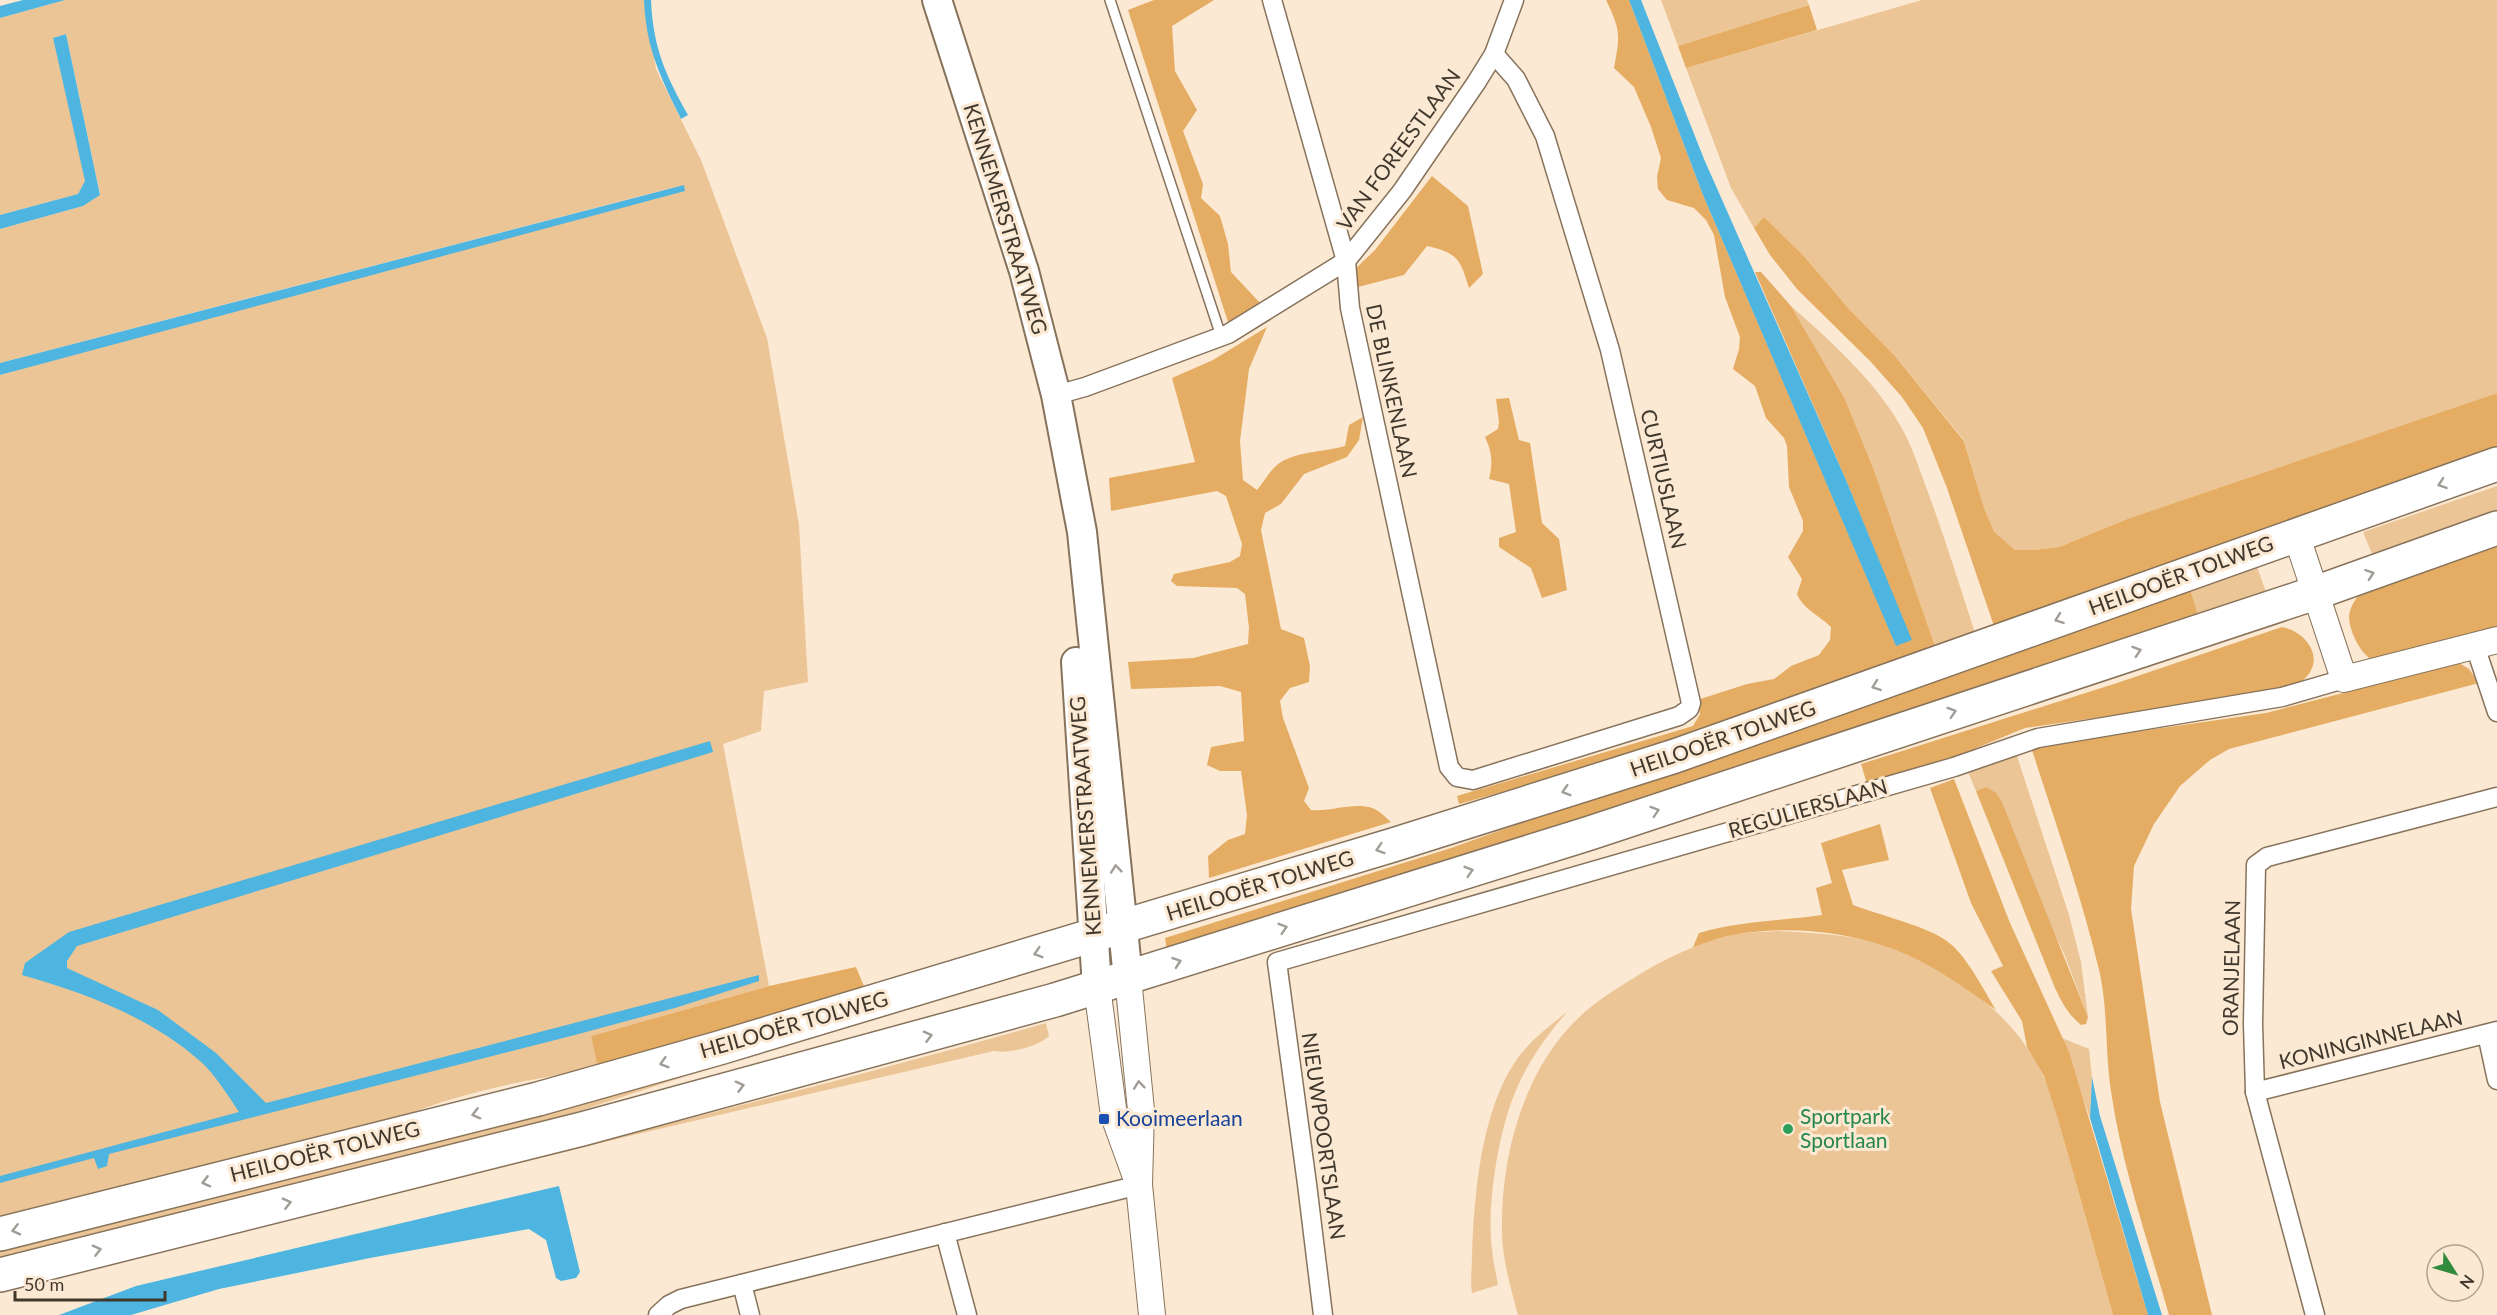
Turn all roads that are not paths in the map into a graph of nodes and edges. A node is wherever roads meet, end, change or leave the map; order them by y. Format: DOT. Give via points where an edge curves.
graph roads {
  1 [pos="937,0"];
  2 [pos="1110,0"];
  3 [pos="1272,0"];
  4 [pos="1514,0"];
  5 [pos="1494,54"];
  6 [pos="1346,261"];
  7 [pos="1221,336"];
  8 [pos="1056,395"];
  9 [pos="2497,464"];
  10 [pos="2497,528"];
  11 [pos="2296,534"];
  12 [pos="2315,593"];
  13 [pos="2486,643"];
  14 [pos="2344,679"];
  15 [pos="2497,712"];
  16 [pos="1473,780"];
  17 [pos="2497,797"];
  18 [pos="1108,932"];
  19 [pos="1276,962"];
  20 [pos="1112,982"];
  21 [pos="2492,1033"];
  22 [pos="2497,1080"];
  23 [pos="2255,1092"];
  24 [pos="1139,1185"];
  25 [pos="945,1233"];
  26 [pos="0,1234"];
  27 [pos="0,1275"];
  28 [pos="742,1284"];
  29 [pos="658,1315"];
  30 [pos="750,1315"];
  31 [pos="967,1315"];
  32 [pos="1152,1315"];
  33 [pos="1323,1315"];
  34 [pos="2315,1315"];
  1 -- 8 [label="main road, KENNEMERSTRAATWEG" via="1024,271"];
  2 -- 7 [label="lane"];
  3 -- 6 [label="street, DE BLINKENLAAN"];
  4 -- 5 [label="street, VAN FOREESTLAAN"];
  5 -- 6 [label="street, VAN FOREESTLAAN" via="1402,191"];
  5 -- 16 [label="street, CURTIUSLAAN" via="1516,79 1545,136 1610,350 1691,703 1679,716"];
  6 -- 7 [label="street, VAN FOREESTLAAN"];
  6 -- 16 [label="street, DE BLINKENLAAN" via="1350,309 1449,767 1457,777"];
  7 -- 8 [label="street, VAN FOREESTLAAN"];
  8 -- 18 [label="main road, KENNEMERSTRAATWEG" via="1083,542"];
  9 -- 11 [label="highway, HEILOOËR TOLWEG, one-way"];
  12 -- 10 [label="highway, HEILOOËR TOLWEG, one-way"];
  11 -- 12 [label="main road"];
  11 -- 18 [label="highway, HEILOOËR TOLWEG, one-way" via="1675,756"];
  12 -- 14 [label="main road"];
  20 -- 12 [label="highway, HEILOOËR TOLWEG, one-way" via="1568,840"];
  13 -- 14 [label="main road, REGULIERSLAAN"];
  13 -- 15 [label="street"];
  14 -- 19 [label="street, REGULIERSLAAN" via="2283,697 2038,738 1942,770"];
  17 -- 23 [label="street, ORANJELAAN" via="2267,857 2256,866"];
  18 -- 20 [label="main road, KENNEMERSTRAATWEG"];
  18 -- 26 [label="highway, HEILOOËR TOLWEG, one-way" via="538,1099"];
  19 -- 33 [label="street, NIEUWPOORTSLAAN"];
  20 -- 24 [label="main road, KENNEMERSTRAATWEG" via="1101,1032 1114,1116"];
  27 -- 20 [label="highway, HEILOOËR TOLWEG, one-way" via="594,1126"];
  21 -- 22 [label="street"];
  21 -- 23 [label="street, KONINGINNELAAN"];
  23 -- 34 [label="street, ORANJELAAN"];
  24 -- 25 [label="street"];
  24 -- 32 [label="main road, KENNEMERSTRAATWEG"];
  25 -- 28 [label="street"];
  25 -- 31 [label="street"];
  28 -- 29 [label="street" via="681,1299"];
  28 -- 30 [label="street"];
}
